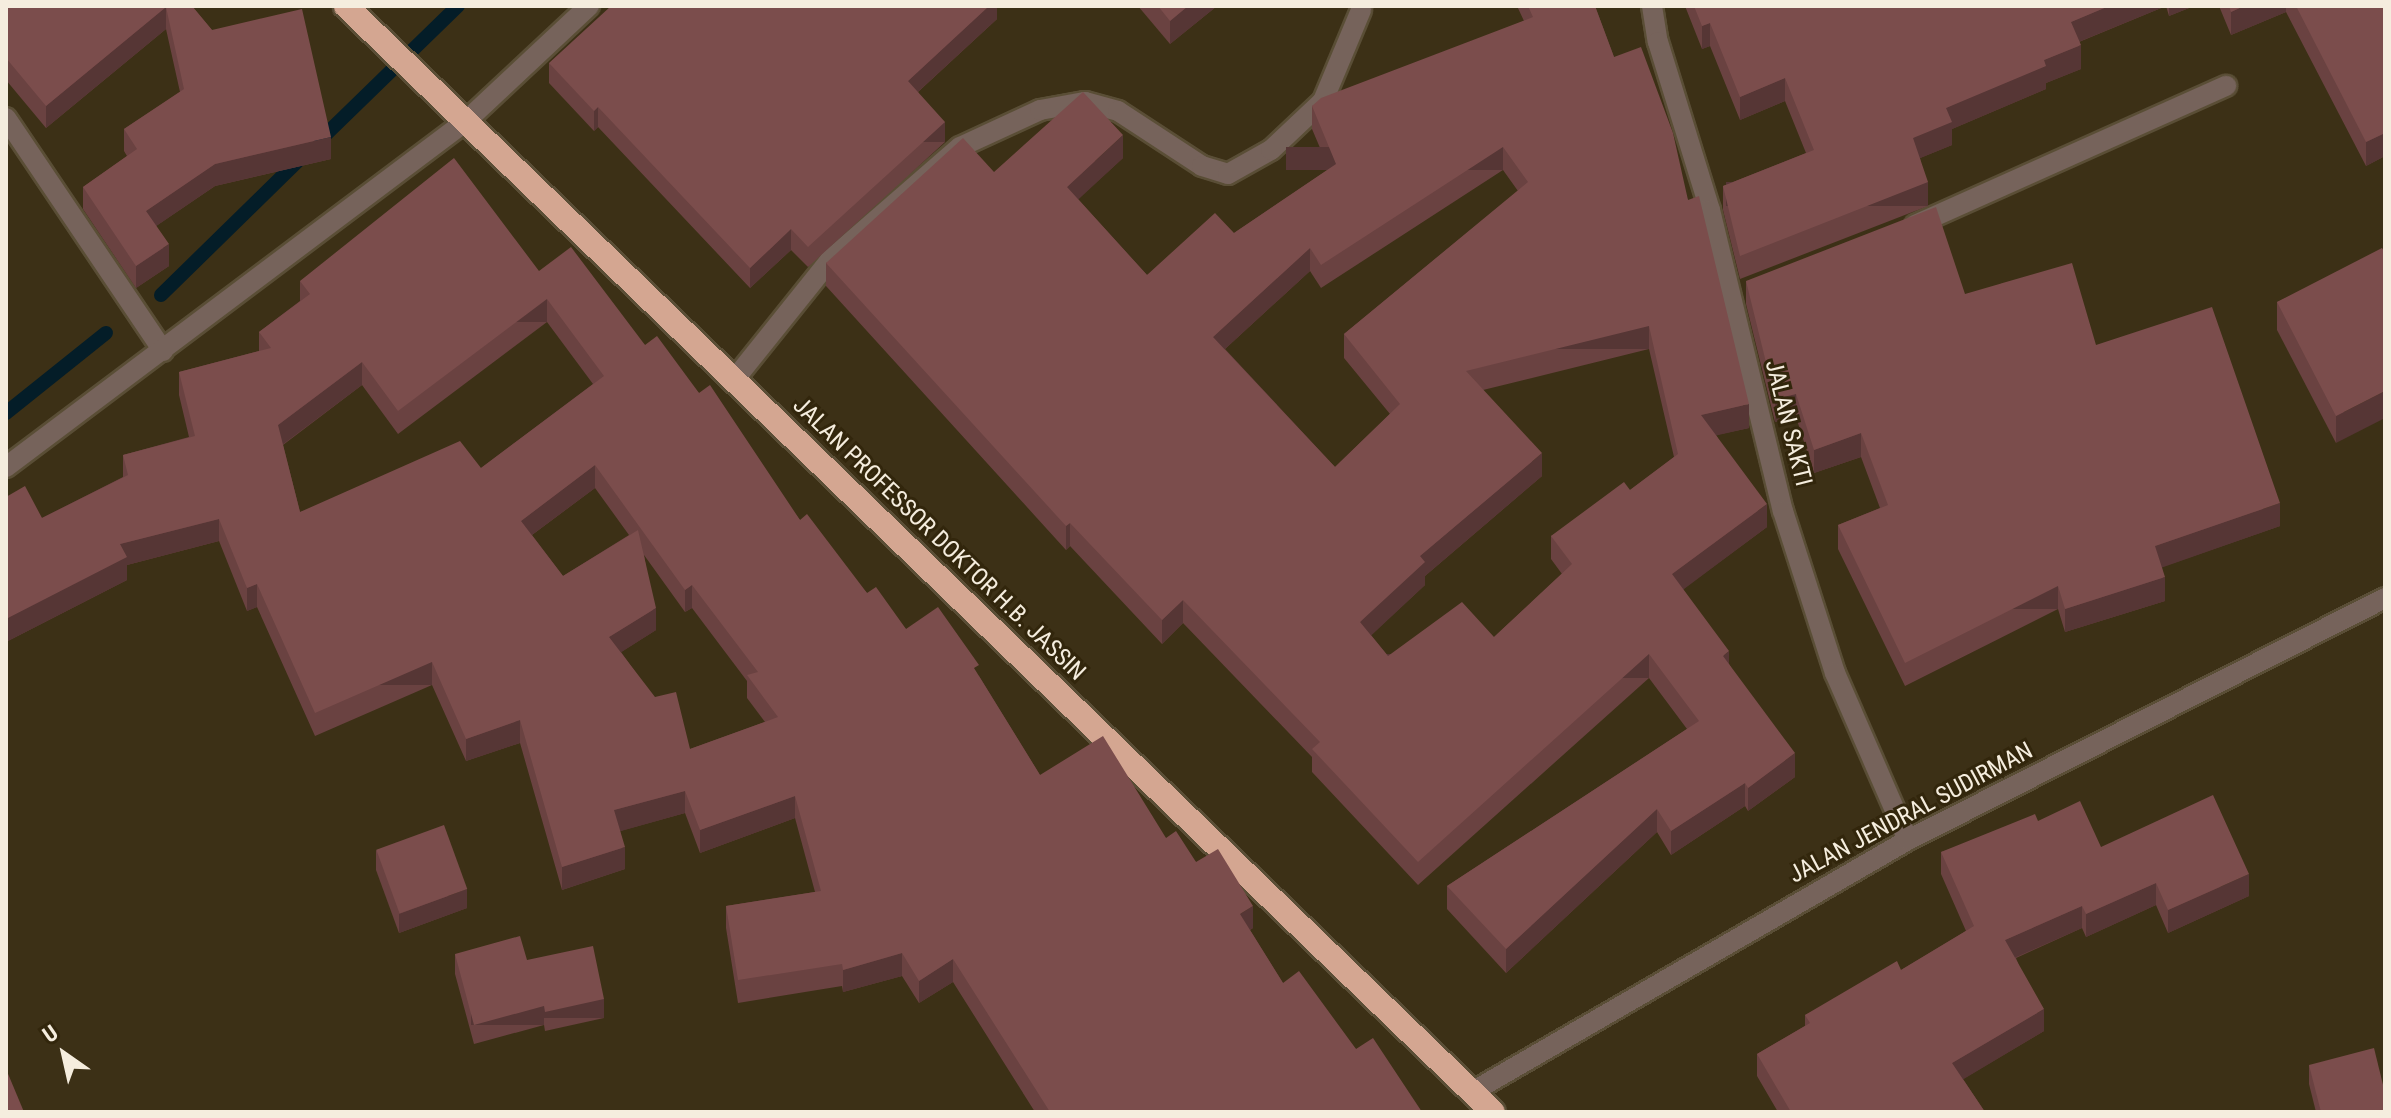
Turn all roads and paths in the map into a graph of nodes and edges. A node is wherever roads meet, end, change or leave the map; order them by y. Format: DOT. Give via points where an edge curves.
graph roads {
  1 [pos="589,6"];
  2 [pos="1652,6"];
  3 [pos="351,10"];
  4 [pos="1361,10"];
  5 [pos="2226,86"];
  6 [pos="6,118"];
  7 [pos="465,122"];
  8 [pos="1888,236"];
  9 [pos="163,351"];
  10 [pos="734,380"];
  11 [pos="6,467"];
  12 [pos="2385,598"];
  13 [pos="1908,840"];
  14 [pos="1472,1092"];
  15 [pos="1493,1112"];
  1 -- 7 [label="street"];
  2 -- 13 [label="street, JALAN SAKTI" via="1658,42 1739,293 1783,511 1826,644"];
  3 -- 7 [label="highway, JALAN PROFESSOR DOKTOR H.B. JASSIN"];
  4 -- 10 [label="street" via="1323,101 1271,150 1228,174 1202,166 1118,111 1085,102 1040,110 960,147 830,260"];
  5 -- 8 [label="street"];
  6 -- 9 [label="street"];
  7 -- 9 [label="street"];
  7 -- 10 [label="highway, JALAN PROFESSOR DOKTOR H.B. JASSIN"];
  9 -- 11 [label="street"];
  10 -- 14 [label="highway, JALAN PROFESSOR DOKTOR H.B. JASSIN"];
  12 -- 13 [label="street, JALAN JENDRAL SUDIRMAN"];
  13 -- 14 [label="street, JALAN JENDRAL SUDIRMAN"];
  14 -- 15 [label="highway, JALAN PROFESSOR DOKTOR H.B. JASSIN"];
}
